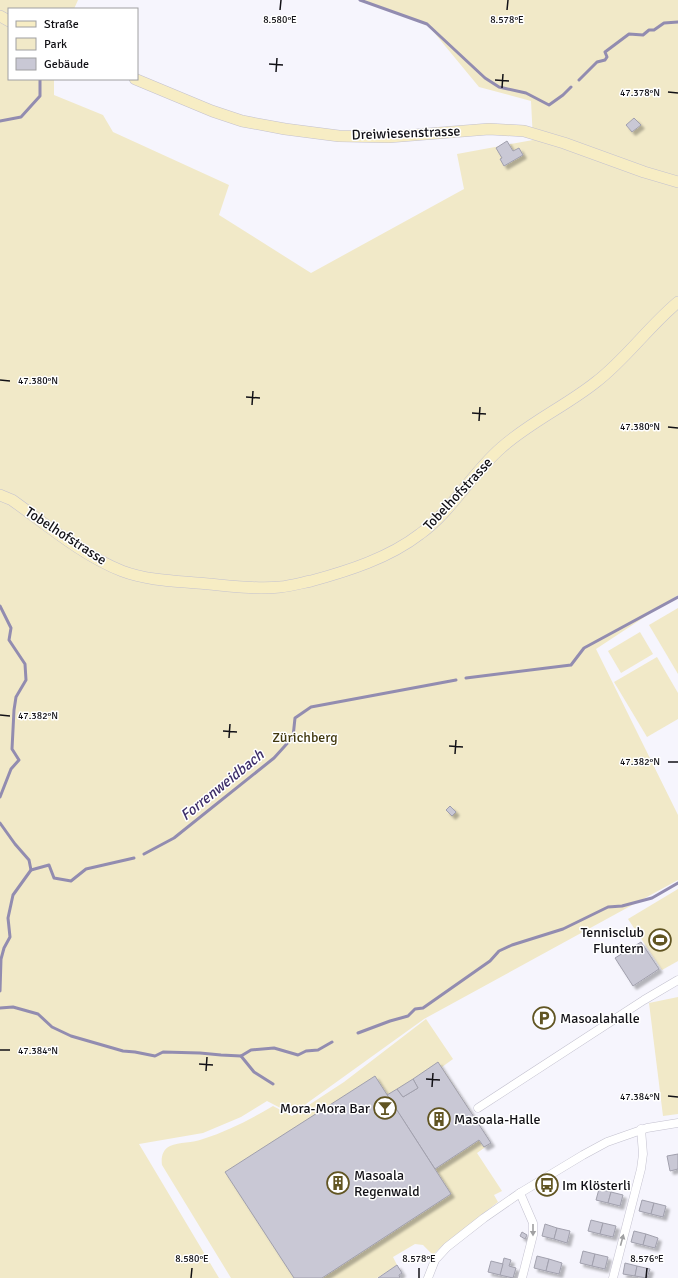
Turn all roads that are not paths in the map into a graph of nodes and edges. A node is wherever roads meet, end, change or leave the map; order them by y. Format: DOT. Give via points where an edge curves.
graph roads {
  1 [pos="137,80"];
  2 [pos="678,182"];
  3 [pos="678,302"];
  4 [pos="0,495"];
  5 [pos="678,980"];
  6 [pos="478,1108"];
  7 [pos="678,1123"];
  8 [pos="641,1130"];
  9 [pos="520,1193"];
  10 [pos="428,1278"];
  11 [pos="522,1278"];
  12 [pos="612,1278"];
  1 -- 2 [label="main road, Dreiwiesenstrasse" via="242,121 285,129 339,136 389,137 489,130 524,131"];
  3 -- 4 [label="main road, Tobelhofstrasse" via="595,383 502,447 436,521 419,535 382,556 321,578 281,587 262,588 136,576 83,550 12,500"];
  5 -- 6 [label="street"];
  7 -- 8 [label="street"];
  8 -- 9 [label="street" via="607,1142"];
  12 -- 8 [label="street, one-way" via="641,1169"];
  9 -- 10 [label="street" via="447,1247 435,1260"];
  9 -- 11 [label="street, one-way" via="533,1223 533,1235"];
}
